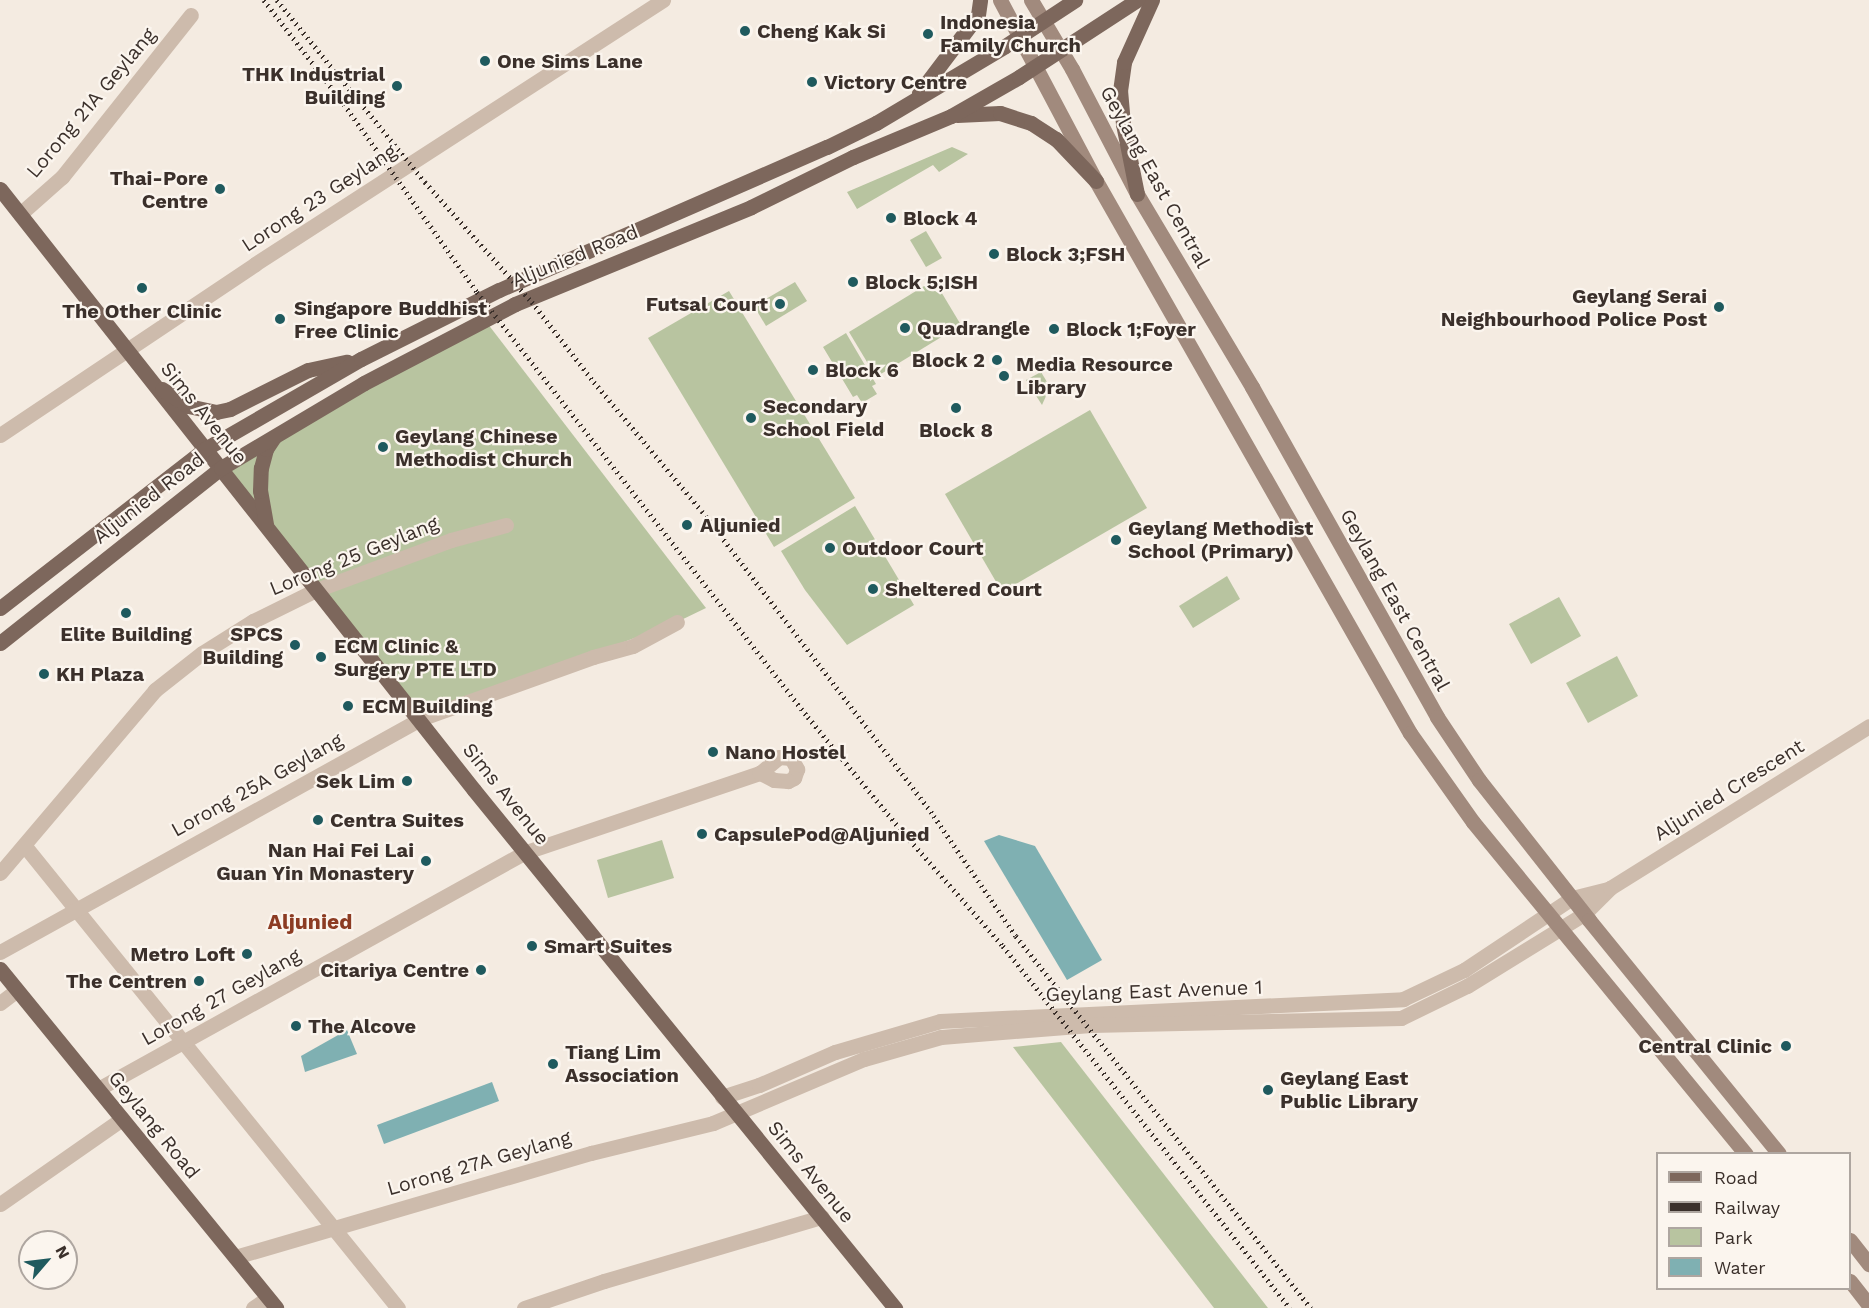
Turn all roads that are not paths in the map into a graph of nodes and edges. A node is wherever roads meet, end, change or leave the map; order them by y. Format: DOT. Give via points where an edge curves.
graph roads {
  1 [pos="981,0"];
  2 [pos="1000,0"];
  3 [pos="1030,0"];
  4 [pos="1075,0"];
  5 [pos="1137,0"];
  6 [pos="1152,0"];
  7 [pos="657,2"];
  8 [pos="191,15"];
  9 [pos="1041,22"];
  10 [pos="1019,35"];
  11 [pos="1059,50"];
  12 [pos="1035,66"];
  13 [pos="911,102"];
  14 [pos="951,116"];
  15 [pos="1096,181"];
  16 [pos="0,189"];
  17 [pos="1137,194"];
  18 [pos="20,214"];
  19 [pos="127,351"];
  20 [pos="361,359"];
  21 [pos="152,383"];
  22 [pos="0,435"];
  23 [pos="275,436"];
  24 [pos="205,449"];
  25 [pos="221,468"];
  26 [pos="506,525"];
  27 [pos="268,529"];
  28 [pos="316,590"];
  29 [pos="0,608"];
  30 [pos="677,622"];
  31 [pos="0,643"];
  32 [pos="420,719"];
  33 [pos="1869,726"];
  34 [pos="760,773"];
  35 [pos="24,845"];
  36 [pos="526,852"];
  37 [pos="0,873"];
  38 [pos="1610,888"];
  39 [pos="1572,898"];
  40 [pos="76,909"];
  41 [pos="1547,914"];
  42 [pos="1584,914"];
  43 [pos="1559,928"];
  44 [pos="0,952"];
  45 [pos="0,969"];
  46 [pos="17,990"];
  47 [pos="0,1003"];
  48 [pos="184,1042"];
  49 [pos="98,1089"];
  50 [pos="722,1098"];
  51 [pos="736,1114"];
  52 [pos="122,1119"];
  53 [pos="1744,1152"];
  54 [pos="1777,1152"];
  55 [pos="0,1204"];
  56 [pos="822,1218"];
  57 [pos="334,1228"];
  58 [pos="1851,1241"];
  59 [pos="235,1257"];
  60 [pos="1869,1264"];
  61 [pos="1851,1282"];
  62 [pos="272,1303"];
  63 [pos="1869,1305"];
  64 [pos="253,1308"];
  65 [pos="398,1308"];
  66 [pos="524,1308"];
  67 [pos="895,1308"];
  1 -- 13 [label="main road" via="978,15"];
  2 -- 10 [label="main road"];
  3 -- 9 [label="main road, Geylang East Central"];
  4 -- 9 [label="main road, Aljunied Road"];
  5 -- 11 [label="main road, Aljunied Road"];
  6 -- 17 [label="main road" via="1124,62 1120,91"];
  7 -- 19 [label="street, Lorong 23 Geylang"];
  8 -- 18 [label="street, Lorong 21A Geylang" via="62,177"];
  9 -- 10 [label="main road, Aljunied Road"];
  9 -- 11 [label="main road, Geylang East Central"];
  10 -- 12 [label="main road"];
  10 -- 13 [label="main road, Aljunied Road"];
  11 -- 12 [label="main road, Aljunied Road"];
  11 -- 17 [label="main road, Geylang East Central"];
  12 -- 14 [label="main road, Aljunied Road"];
  12 -- 15 [label="main road"];
  13 -- 20 [label="main road, Aljunied Road" via="827,147 499,290"];
  14 -- 15 [label="main road" via="1000,112 1031,123 1056,139"];
  14 -- 23 [label="main road, Aljunied Road" via="853,157 751,207 494,314"];
  15 -- 41 [label="main road" via="1410,733 1473,822"];
  16 -- 18 [label="main road, Sims Avenue"];
  17 -- 39 [label="main road, Geylang East Central" via="1252,387 1437,717 1479,780"];
  18 -- 19 [label="main road, Sims Avenue"];
  19 -- 21 [label="main road, Sims Avenue"];
  19 -- 22 [label="street, Lorong 23 Geylang"];
  20 -- 21 [label="main road" via="308,370 230,409 216,412 188,406"];
  20 -- 24 [label="main road, Aljunied Road"];
  21 -- 24 [label="main road, Sims Avenue"];
  23 -- 25 [label="main road, Aljunied Road"];
  23 -- 27 [label="main road" via="266,449 261,468 260,491"];
  24 -- 25 [label="main road, Sims Avenue"];
  24 -- 29 [label="main road, Aljunied Road"];
  25 -- 27 [label="main road, Sims Avenue"];
  25 -- 31 [label="main road, Aljunied Road"];
  26 -- 28 [label="street, Lorong 25 Geylang" via="451,540"];
  27 -- 28 [label="main road, Sims Avenue"];
  28 -- 32 [label="main road, Sims Avenue"];
  28 -- 35 [label="street, Lorong 25 Geylang" via="228,636 155,690"];
  30 -- 32 [label="street, Lorong 25A Geylang" via="633,646"];
  32 -- 36 [label="main road, Sims Avenue"];
  32 -- 40 [label="street, Lorong 25A Geylang"];
  33 -- 38 [label="street, Aljunied Crescent"];
  34 -- 36 [label="street, Lorong 27 Geylang"];
  35 -- 37 [label="street, Lorong 25 Geylang"];
  35 -- 40 [label="street"];
  36 -- 48 [label="street, Lorong 27 Geylang"];
  36 -- 50 [label="main road, Sims Avenue"];
  38 -- 39 [label="street, Aljunied Crescent"];
  38 -- 42 [label="street, Aljunied Crescent"];
  39 -- 41 [label="street, Geylang East Avenue 1"];
  39 -- 42 [label="main road, Geylang East Central"];
  40 -- 44 [label="street, Lorong 25A Geylang"];
  40 -- 48 [label="street"];
  41 -- 43 [label="main road"];
  41 -- 50 [label="street, Geylang East Avenue 1" via="1464,970 1403,999 940,1021 835,1052"];
  42 -- 43 [label="street, Geylang East Avenue 1"];
  42 -- 54 [label="main road, Geylang East Central"];
  43 -- 51 [label="street, Geylang East Avenue 1" via="1467,986 1401,1018 1091,1025 941,1037 864,1059"];
  43 -- 53 [label="main road"];
  45 -- 46 [label="main road, Geylang Road"];
  46 -- 47 [label="street"];
  46 -- 49 [label="main road, Geylang Road"];
  48 -- 49 [label="street, Lorong 27 Geylang"];
  48 -- 57 [label="street"];
  49 -- 52 [label="main road, Geylang Road"];
  50 -- 51 [label="main road, Sims Avenue"];
  51 -- 56 [label="main road, Sims Avenue"];
  51 -- 57 [label="street, Lorong 27A Geylang"];
  52 -- 55 [label="street"];
  52 -- 59 [label="main road, Geylang Road"];
  56 -- 66 [label="street"];
  56 -- 67 [label="main road, Sims Avenue"];
  57 -- 59 [label="street, Lorong 27A Geylang"];
  57 -- 65 [label="street"];
  58 -- 60 [label="main road"];
  59 -- 62 [label="main road, Geylang Road"];
  61 -- 63 [label="main road"];
  62 -- 64 [label="street"];
}
